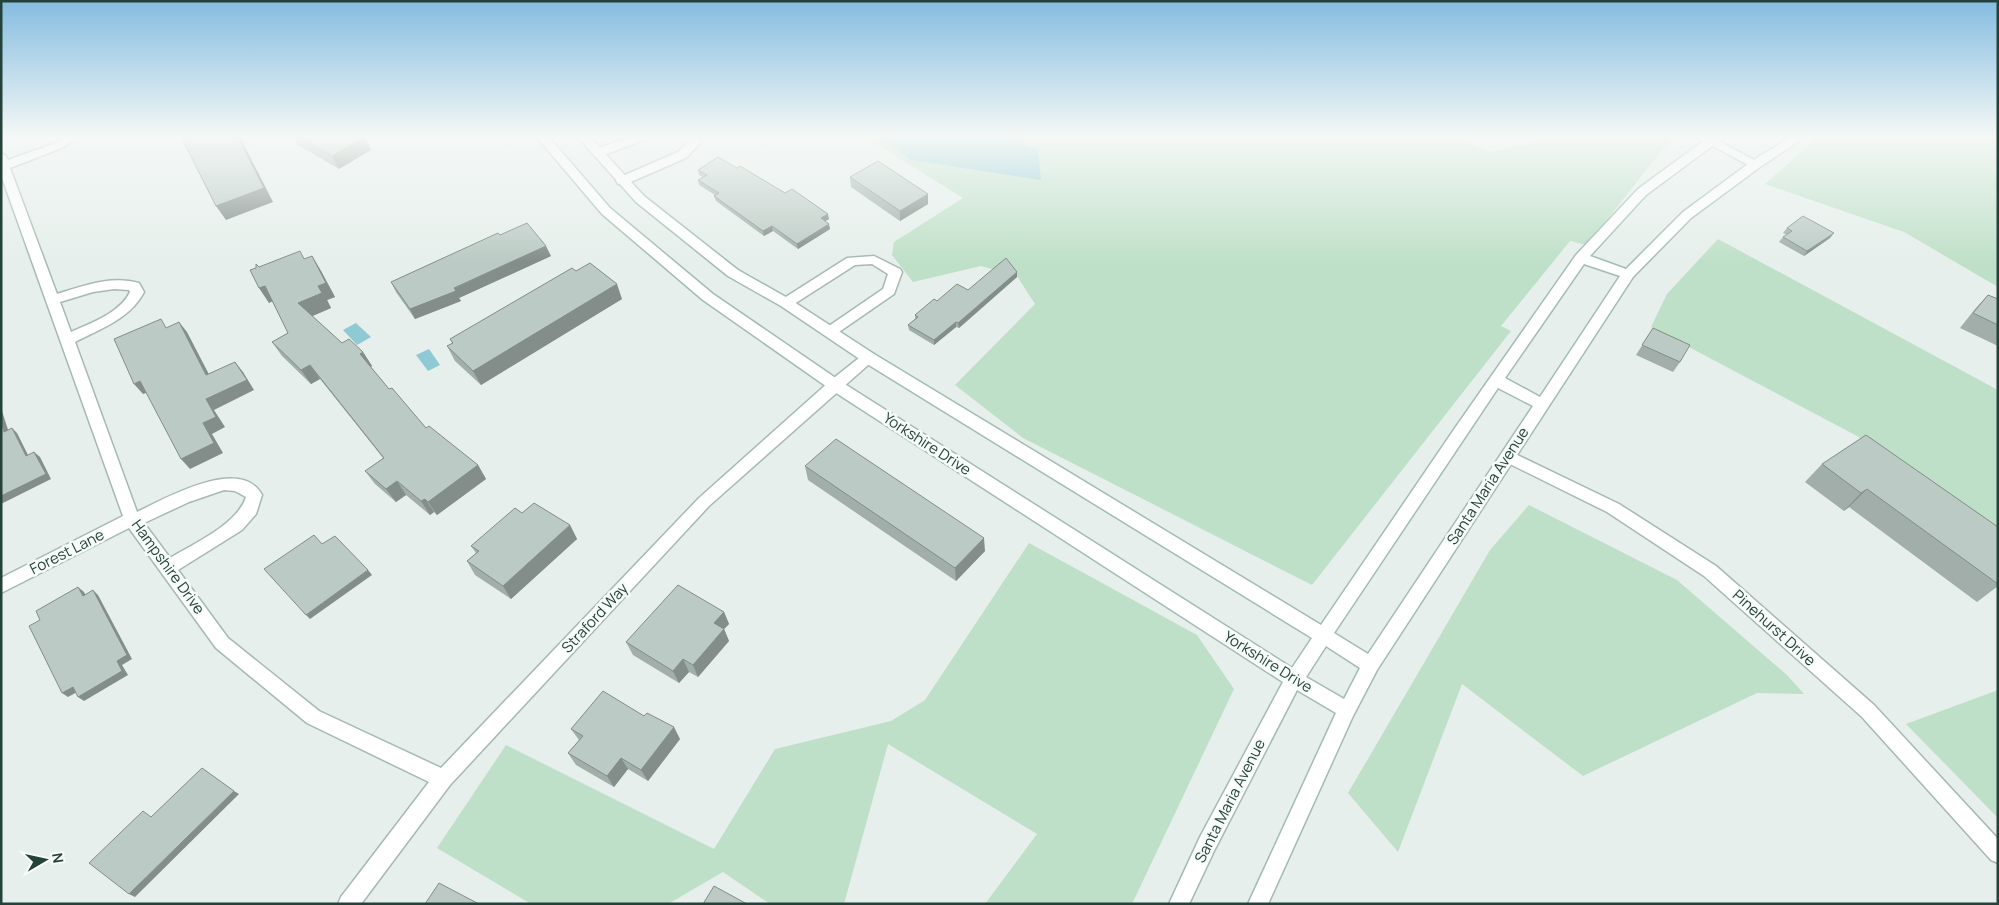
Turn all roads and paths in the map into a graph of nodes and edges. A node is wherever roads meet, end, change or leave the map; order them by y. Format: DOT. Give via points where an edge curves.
graph roads {
  1 [pos="8,177"];
  2 [pos="577,177"];
  3 [pos="619,177"];
  4 [pos="631,177"];
  5 [pos="1660,177"];
  6 [pos="1738,177"];
  7 [pos="622,181"];
  8 [pos="1581,258"];
  9 [pos="1628,274"];
  10 [pos="52,300"];
  11 [pos="786,303"];
  12 [pos="831,331"];
  13 [pos="67,340"];
  14 [pos="869,358"];
  15 [pos="1496,380"];
  16 [pos="835,385"];
  17 [pos="1541,404"];
  18 [pos="1509,457"];
  19 [pos="133,520"];
  20 [pos="168,568"];
  21 [pos="1,586"];
  22 [pos="1323,636"];
  23 [pos="1371,665"];
  24 [pos="1294,679"];
  25 [pos="1346,710"];
  26 [pos="443,779"];
  27 [pos="1998,853"];
  28 [pos="348,904"];
  29 [pos="1179,904"];
  30 [pos="1258,904"];
  1 -- 10 [label="street, Hampshire Drive"];
  2 -- 16 [label="street, Yorkshire Drive" via="606,211 708,297"];
  3 -- 7 [label="street"];
  4 -- 7 [label="street"];
  5 -- 8 [label="street, Santa Maria Avenue" via="1642,192"];
  6 -- 9 [label="street, Santa Maria Avenue" via="1687,215"];
  7 -- 11 [label="street" via="733,273"];
  8 -- 9 [label="street"];
  8 -- 15 [label="street, Santa Maria Avenue"];
  9 -- 17 [label="street, Santa Maria Avenue"];
  10 -- 13 [label="street, Hampshire Drive"];
  10 -- 13 [label="street" via="107,285 134,286 137,292 135,299 123,310"];
  11 -- 12 [label="street"];
  11 -- 12 [label="street" via="852,261 874,260 894,272 889,291"];
  12 -- 14 [label="street"];
  13 -- 19 [label="street, Hampshire Drive"];
  14 -- 16 [label="street, Straford Way"];
  14 -- 22 [label="street"];
  15 -- 17 [label="street"];
  15 -- 22 [label="street, Santa Maria Avenue"];
  16 -- 24 [label="street, Yorkshire Drive"];
  16 -- 26 [label="street, Straford Way" via="704,502"];
  17 -- 18 [label="street, Santa Maria Avenue"];
  18 -- 23 [label="street, Santa Maria Avenue"];
  18 -- 27 [label="street, Pinehurst Drive" via="1613,508 1710,571 1868,711"];
  19 -- 20 [label="street, Hampshire Drive"];
  19 -- 20 [label="street, Forest Lane" via="212,487 232,484 245,487 254,496 250,510 236,525"];
  19 -- 21 [label="street, Forest Lane"];
  20 -- 26 [label="street, Hampshire Drive" via="222,643 312,717"];
  22 -- 23 [label="street"];
  22 -- 24 [label="street, Santa Maria Avenue"];
  23 -- 25 [label="street, Santa Maria Avenue"];
  24 -- 25 [label="street, Yorkshire Drive"];
  24 -- 29 [label="street, Santa Maria Avenue"];
  25 -- 30 [label="street, Santa Maria Avenue"];
  26 -- 28 [label="street, Straford Way"];
}
